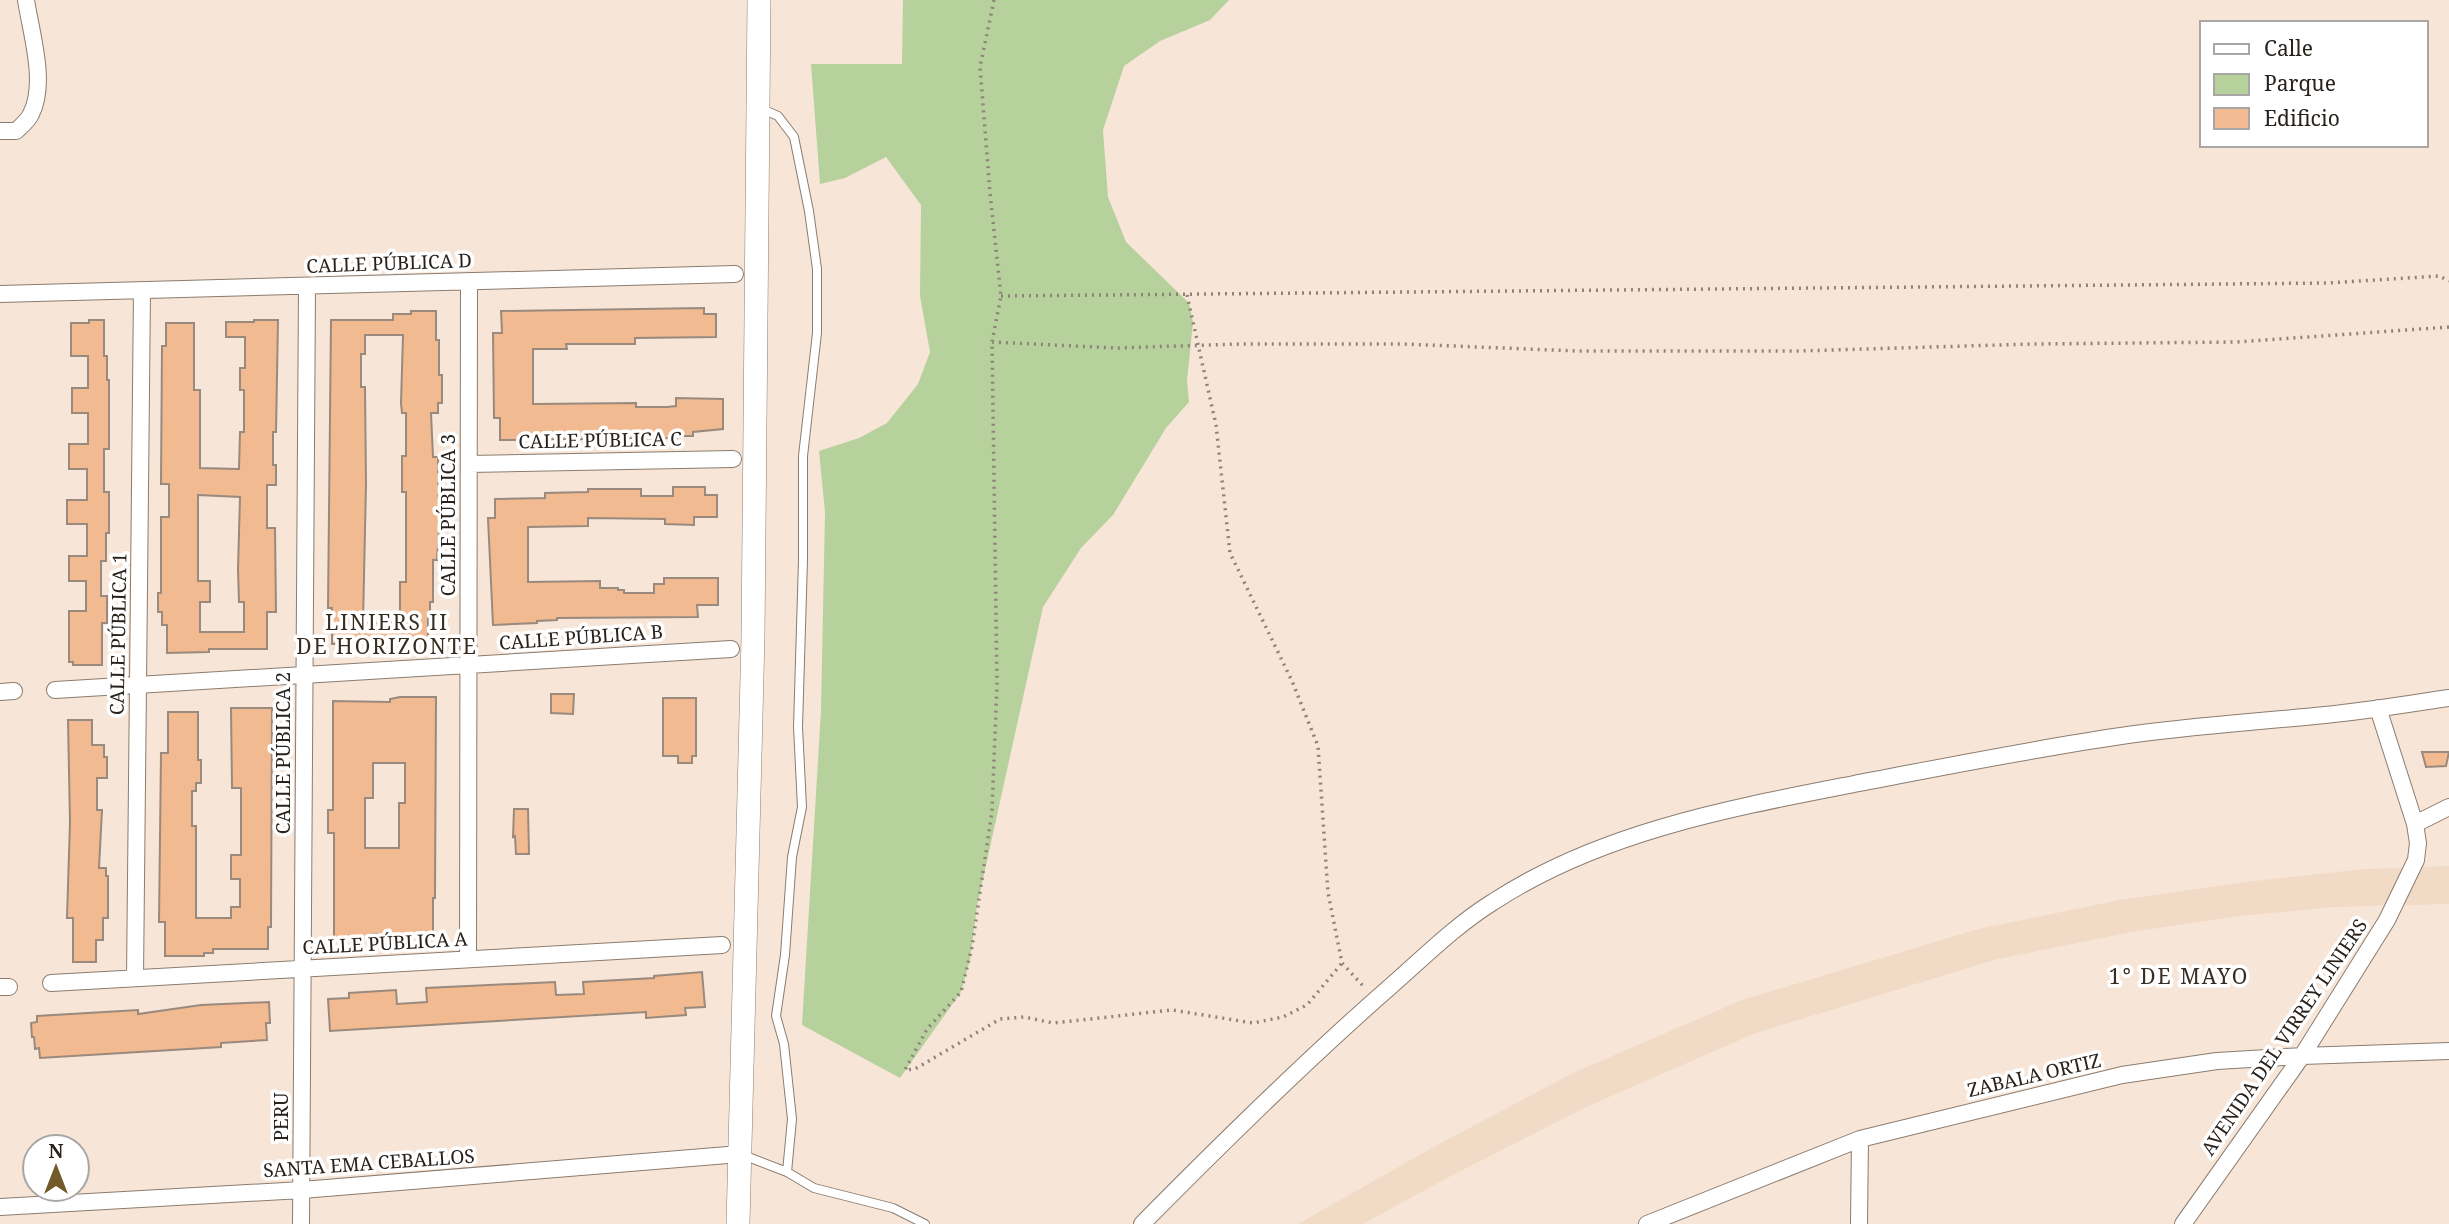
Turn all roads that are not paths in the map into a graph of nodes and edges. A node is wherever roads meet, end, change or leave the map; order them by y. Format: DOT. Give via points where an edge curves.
graph roads {
  1 [pos="26,0"];
  2 [pos="759,0"];
  3 [pos="758,107"];
  4 [pos="0,131"];
  5 [pos="735,274"];
  6 [pos="469,281"];
  7 [pos="307,286"];
  8 [pos="142,291"];
  9 [pos="0,294"];
  10 [pos="733,459"];
  11 [pos="468,464"];
  12 [pos="731,649"];
  13 [pos="469,665"];
  14 [pos="304,676"];
  15 [pos="138,686"];
  16 [pos="55,690"];
  17 [pos="2449,698"];
  18 [pos="2378,708"];
  19 [pos="2449,807"];
  20 [pos="2415,824"];
  21 [pos="722,945"];
  22 [pos="468,959"];
  23 [pos="302,968"];
  24 [pos="135,978"];
  25 [pos="51,983"];
  26 [pos="2449,1051"];
  27 [pos="302,1053"];
  28 [pos="2302,1056"];
  29 [pos="1860,1139"];
  30 [pos="740,1154"];
  31 [pos="787,1172"];
  32 [pos="302,1190"];
  33 [pos="0,1207"];
  34 [pos="2186,1222"];
  35 [pos="301,1224"];
  36 [pos="738,1224"];
  37 [pos="925,1224"];
  38 [pos="1142,1224"];
  39 [pos="1647,1224"];
  40 [pos="1859,1224"];
  1 -- 4 [label="street" via="39,83 36,100 30,117 16,131"];
  2 -- 3 [label="street"];
  3 -- 30 [label="street" via="753,637"];
  3 -- 31 [label="lane" via="778,116 794,137 817,269 817,334 803,456 798,727 802,807 792,857 776,1016 785,1044 792,1119"];
  5 -- 6 [label="street, CALLE PÚBLICA D"];
  6 -- 7 [label="street, CALLE PÚBLICA D"];
  6 -- 11 [label="street, CALLE PÚBLICA 3"];
  7 -- 8 [label="street, CALLE PÚBLICA D"];
  7 -- 14 [label="street, CALLE PÚBLICA 2"];
  8 -- 9 [label="street, CALLE PÚBLICA D"];
  8 -- 15 [label="street, CALLE PÚBLICA 1"];
  10 -- 11 [label="street, CALLE PÚBLICA C"];
  11 -- 13 [label="street, CALLE PÚBLICA 3"];
  12 -- 13 [label="street, CALLE PÚBLICA B"];
  13 -- 14 [label="street, CALLE PÚBLICA B"];
  13 -- 22 [label="street, CALLE PÚBLICA 3"];
  14 -- 15 [label="street, CALLE PÚBLICA B"];
  14 -- 23 [label="street, CALLE PÚBLICA 2"];
  15 -- 16 [label="street, CALLE PÚBLICA B"];
  15 -- 24 [label="street, CALLE PÚBLICA 1"];
  17 -- 18 [label="street"];
  18 -- 20 [label="street, AVENIDA DEL VIRREY LINIERS"];
  18 -- 38 [label="street" via="2122,736 1801,794 1683,821 1583,856 1493,902 1457,929 1233,1132"];
  19 -- 20 [label="street"];
  20 -- 28 [label="street, AVENIDA DEL VIRREY LINIERS" via="2416,860 2388,920"];
  21 -- 22 [label="street, CALLE PÚBLICA A"];
  22 -- 23 [label="street, CALLE PÚBLICA A"];
  23 -- 24 [label="street, CALLE PÚBLICA A"];
  23 -- 27 [label="street, CALLE PÚBLICA 2"];
  24 -- 25 [label="street, CALLE PÚBLICA A"];
  26 -- 28 [label="street, ZABALA ORTIZ"];
  27 -- 32 [label="street, PERU"];
  28 -- 29 [label="street, ZABALA ORTIZ" via="2217,1061 2122,1075"];
  28 -- 34 [label="street, AVENIDA DEL VIRREY LINIERS"];
  29 -- 39 [label="street, ZABALA ORTIZ"];
  29 -- 40 [label="street"];
  30 -- 31 [label="lane"];
  30 -- 32 [label="street, SANTA EMA CEBALLOS"];
  30 -- 36 [label="street"];
  31 -- 37 [label="lane" via="814,1188 893,1208"];
  32 -- 33 [label="street, SANTA EMA CEBALLOS"];
  32 -- 35 [label="street, PERU"];
}
